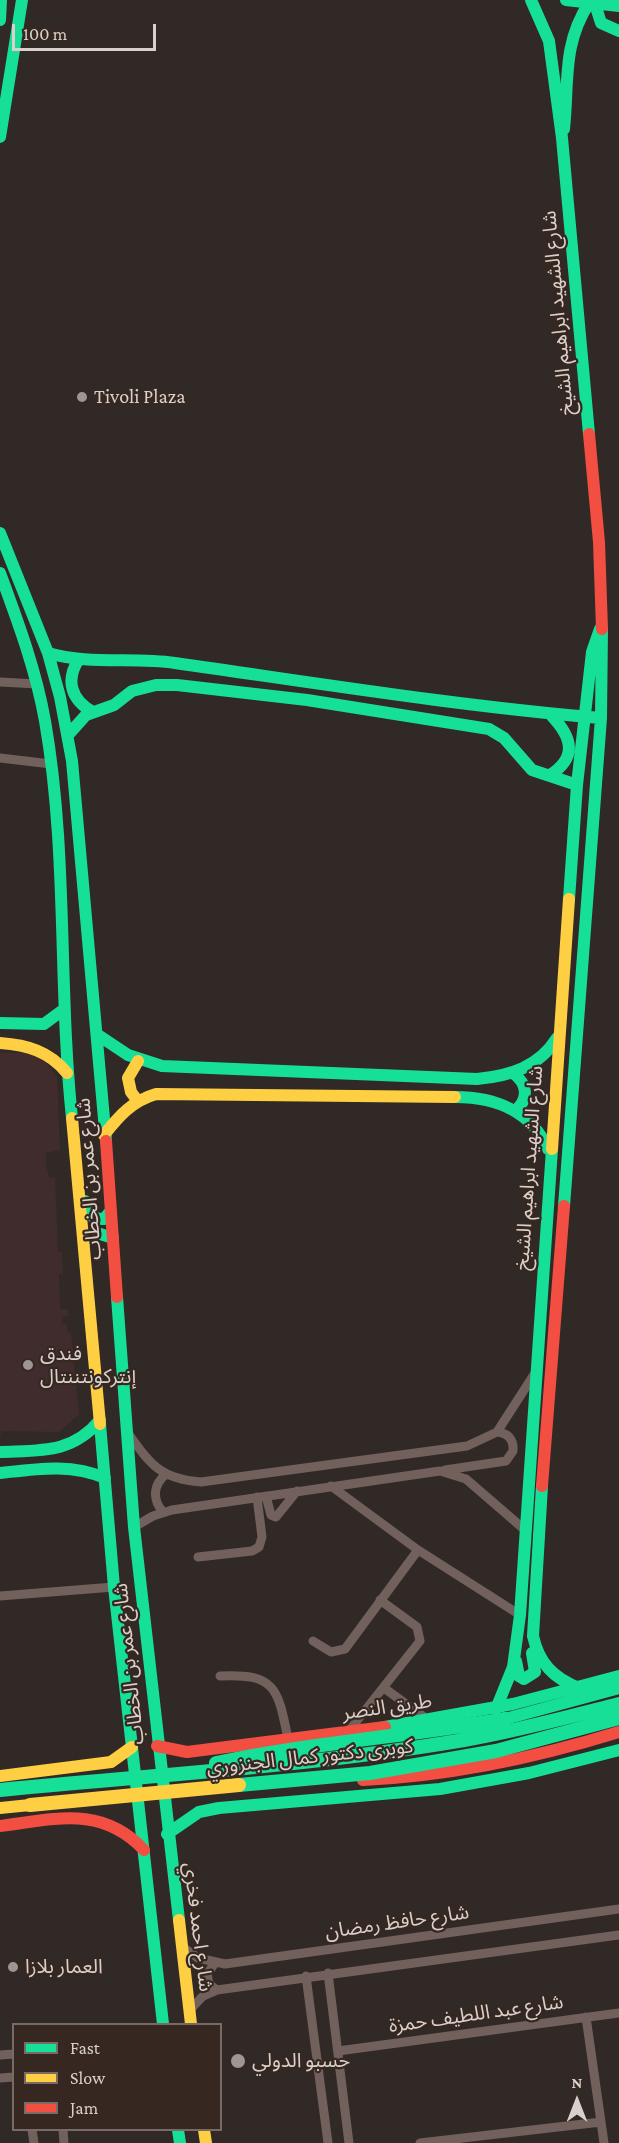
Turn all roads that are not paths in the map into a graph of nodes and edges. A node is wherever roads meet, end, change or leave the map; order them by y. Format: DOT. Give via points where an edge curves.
graph roads {
  1 [pos="1,0"];
  2 [pos="22,0"];
  3 [pos="531,0"];
  4 [pos="566,0"];
  5 [pos="592,3"];
  6 [pos="619,6"];
  7 [pos="0,20"];
  8 [pos="619,31"];
  9 [pos="0,136"];
  10 [pos="562,138"];
  11 [pos="0,532"];
  12 [pos="0,573"];
  13 [pos="600,627"];
  14 [pos="48,653"];
  15 [pos="79,659"];
  16 [pos="0,682"];
  17 [pos="38,684"];
  18 [pos="93,712"];
  19 [pos="550,715"];
  20 [pos="584,717"];
  21 [pos="601,718"];
  22 [pos="68,735"];
  23 [pos="0,758"];
  24 [pos="51,764"];
  25 [pos="550,775"];
  26 [pos="577,785"];
  27 [pos="63,1010"];
  28 [pos="0,1023"];
  29 [pos="98,1035"];
  30 [pos="558,1037"];
  31 [pos="0,1043"];
  32 [pos="138,1061"];
  33 [pos="513,1073"];
  34 [pos="67,1074"];
  35 [pos="137,1100"];
  36 [pos="515,1111"];
  37 [pos="104,1134"];
  38 [pos="550,1154"];
  39 [pos="80,1195"];
  40 [pos="110,1212"];
  41 [pos="113,1238"];
  42 [pos="84,1242"];
  43 [pos="535,1373"];
  44 [pos="100,1420"];
  45 [pos="497,1432"];
  46 [pos="128,1433"];
  47 [pos="58,1448"];
  48 [pos="0,1452"];
  49 [pos="61,1467"];
  50 [pos="440,1471"];
  51 [pos="0,1473"];
  52 [pos="166,1474"];
  53 [pos="105,1478"];
  54 [pos="331,1486"];
  55 [pos="297,1491"];
  56 [pos="262,1496"];
  57 [pos="163,1512"];
  58 [pos="134,1527"];
  59 [pos="525,1530"];
  60 [pos="418,1550"];
  61 [pos="198,1557"];
  62 [pos="114,1587"];
  63 [pos="0,1596"];
  64 [pos="380,1600"];
  65 [pos="520,1615"];
  66 [pos="532,1636"];
  67 [pos="313,1641"];
  68 [pos="516,1654"];
  69 [pos="220,1676"];
  70 [pos="619,1676"];
  71 [pos="384,1688"];
  72 [pos="580,1688"];
  73 [pos="619,1688"];
  74 [pos="619,1704"];
  75 [pos="500,1714"];
  76 [pos="619,1718"];
  77 [pos="430,1721"];
  78 [pos="348,1732"];
  79 [pos="619,1732"];
  80 [pos="288,1739"];
  81 [pos="157,1746"];
  82 [pos="235,1746"];
  83 [pos="132,1747"];
  84 [pos="619,1750"];
  85 [pos="81,1766"];
  86 [pos="180,1773"];
  87 [pos="0,1776"];
  88 [pos="320,1779"];
  89 [pos="0,1790"];
  90 [pos="245,1804"];
  91 [pos="0,1808"];
  92 [pos="93,1817"];
  93 [pos="0,1826"];
  94 [pos="167,1834"];
  95 [pos="144,1850"];
  96 [pos="619,1909"];
  97 [pos="619,1935"];
  98 [pos="184,1948"];
  99 [pos="215,1963"];
  100 [pos="328,1973"];
  101 [pos="306,1976"];
  102 [pos="217,1990"];
  103 [pos="619,2013"];
  104 [pos="586,2017"];
  105 [pos="190,2018"];
  106 [pos="163,2023"];
  107 [pos="338,2051"];
  108 [pos="345,2108"];
  109 [pos="324,2111"];
  110 [pos="601,2122"];
  111 [pos="328,2143"];
  112 [pos="349,2143"];
  113 [pos="420,2143"];
  114 [pos="604,2143"];
  1 -- 7 [label="main road"];
  2 -- 9 [label="main road"];
  3 -- 10 [label="main road, شارع الشهيد ابراهيم الشيخ" via="549,41"];
  4 -- 5 [label="main road"];
  5 -- 6 [label="main road"];
  5 -- 8 [label="main road" via="602,26"];
  5 -- 10 [label="main road" via="573,29 567,48"];
  10 -- 13 [label="main road, شارع الشهيد ابراهيم الشيخ" via="598,532"];
  11 -- 14 [label="main road, شارع عمر بن الخطاب"];
  12 -- 17 [label="main road, شارع عمر بن الخطاب" via="18,615"];
  13 -- 20 [label="main road, شارع الشهيد ابراهيم الشيخ" via="592,652"];
  13 -- 21 [label="main road, شارع الشهيد ابراهيم الشيخ"];
  14 -- 15 [label="main road"];
  14 -- 22 [label="main road, شارع عمر بن الخطاب"];
  15 -- 18 [label="main road" via="70,677 71,690 82,706"];
  15 -- 19 [label="main road" via="144,659"];
  16 -- 17 [label="street"];
  17 -- 24 [label="main road, شارع عمر بن الخطاب"];
  18 -- 22 [label="main road" via="79,720"];
  18 -- 25 [label="main road" via="114,705 132,691 156,685 306,700 489,729 507,739 532,770"];
  19 -- 20 [label="main road"];
  19 -- 25 [label="main road" via="566,731 570,746 566,761"];
  20 -- 21 [label="main road"];
  20 -- 26 [label="main road, شارع الشهيد ابراهيم الشيخ"];
  21 -- 66 [label="main road, شارع الشهيد ابراهيم الشيخ"];
  22 -- 29 [label="main road, شارع عمر بن الخطاب"];
  23 -- 24 [label="street"];
  24 -- 27 [label="main road, شارع عمر بن الخطاب"];
  25 -- 26 [label="main road"];
  26 -- 30 [label="main road, شارع الشهيد ابراهيم الشيخ"];
  27 -- 28 [label="main road" via="44,1024"];
  27 -- 34 [label="main road, شارع عمر بن الخطاب"];
  29 -- 32 [label="main road"];
  29 -- 37 [label="main road, شارع عمر بن الخطاب"];
  30 -- 33 [label="main road" via="538,1060"];
  30 -- 38 [label="main road, شارع الشهيد ابراهيم الشيخ"];
  31 -- 34 [label="main road" via="43,1051"];
  32 -- 33 [label="main road" via="162,1066 477,1079"];
  32 -- 35 [label="main road" via="128,1078"];
  33 -- 36 [label="main road" via="526,1089 525,1099"];
  34 -- 39 [label="main road, شارع عمر بن الخطاب"];
  35 -- 36 [label="main road" via="170,1093 472,1097 492,1100"];
  35 -- 37 [label="main road" via="123,1110"];
  36 -- 38 [label="main road" via="542,1136"];
  37 -- 40 [label="main road, شارع عمر بن الخطاب"];
  38 -- 43 [label="main road, شارع الشهيد ابراهيم الشيخ"];
  39 -- 40 [label="main road" via="93,1219 104,1219"];
  39 -- 42 [label="main road, شارع عمر بن الخطاب"];
  40 -- 41 [label="main road, شارع عمر بن الخطاب"];
  41 -- 42 [label="main road" via="100,1233"];
  41 -- 46 [label="main road, شارع عمر بن الخطاب"];
  42 -- 44 [label="main road, شارع عمر بن الخطاب"];
  43 -- 45 [label="street"];
  43 -- 59 [label="main road, شارع الشهيد ابراهيم الشيخ"];
  44 -- 47 [label="main road" via="84,1439"];
  44 -- 53 [label="main road, شارع عمر بن الخطاب"];
  45 -- 50 [label="street" via="508,1435 513,1442 513,1451 506,1461"];
  45 -- 52 [label="street" via="467,1446 222,1481 185,1481"];
  46 -- 52 [label="street" via="146,1459"];
  46 -- 58 [label="main road, شارع عمر بن الخطاب"];
  47 -- 48 [label="main road"];
  47 -- 49 [label="main road" via="66,1456"];
  49 -- 51 [label="main road"];
  49 -- 53 [label="main road" via="80,1468"];
  50 -- 54 [label="street"];
  50 -- 59 [label="street" via="466,1479"];
  52 -- 57 [label="street" via="155,1492"];
  53 -- 62 [label="main road, شارع عمر بن الخطاب"];
  54 -- 55 [label="street"];
  54 -- 60 [label="street"];
  55 -- 56 [label="street"];
  55 -- 56 [label="street" via="276,1517 271,1515"];
  56 -- 57 [label="street"];
  56 -- 61 [label="street" via="259,1547"];
  57 -- 58 [label="street"];
  58 -- 81 [label="main road, شارع عمر بن الخطاب"];
  59 -- 65 [label="main road, شارع الشهيد ابراهيم الشيخ"];
  60 -- 64 [label="street"];
  60 -- 65 [label="street"];
  62 -- 63 [label="street"];
  62 -- 83 [label="main road, شارع عمر بن الخطاب"];
  64 -- 67 [label="street" via="341,1652 331,1652"];
  64 -- 71 [label="street" via="417,1627 420,1636"];
  65 -- 68 [label="main road, شارع الشهيد ابراهيم الشيخ"];
  66 -- 68 [label="main road" via="535,1672 531,1677 519,1676"];
  66 -- 72 [label="main road, شارع الشهيد ابراهيم الشيخ" via="545,1668"];
  68 -- 75 [label="main road, شارع الشهيد ابراهيم الشيخ"];
  69 -- 80 [label="street" via="259,1677 269,1684 277,1695"];
  70 -- 72 [label="main road, طريق النصر"];
  71 -- 77 [label="street"];
  71 -- 78 [label="street"];
  72 -- 75 [label="main road, طريق النصر"];
  73 -- 75 [label="main road"];
  74 -- 86 [label="main road, كوبرى دكتور كمال الجنزوري, bridge" via="526,1729 377,1755"];
  75 -- 77 [label="main road, طريق النصر"];
  75 -- 86 [label="main road, bridge" via="420,1734 274,1750"];
  76 -- 88 [label="main road, كوبرى دكتور كمال الجنزوري, bridge" via="488,1752"];
  77 -- 78 [label="main road, طريق النصر"];
  78 -- 80 [label="main road, طريق النصر"];
  79 -- 88 [label="main road, bridge" via="521,1760 410,1777"];
  80 -- 82 [label="main road, طريق النصر"];
  81 -- 82 [label="main road, طريق النصر" via="187,1752"];
  81 -- 94 [label="main road, شارع عمر بن الخطاب"];
  82 -- 90 [label="main road" via="204,1760 197,1779 208,1797"];
  83 -- 85 [label="main road" via="111,1762"];
  83 -- 95 [label="main road, شارع عمر بن الخطاب"];
  84 -- 90 [label="main road" via="529,1773 440,1789"];
  85 -- 87 [label="main road"];
  85 -- 92 [label="main road" via="96,1789"];
  86 -- 89 [label="main road, كوبرى دكتور كمال الجنزوري, bridge"];
  88 -- 91 [label="main road, كوبرى دكتور كمال الجنزوري, bridge"];
  90 -- 94 [label="main road" via="199,1812"];
  92 -- 93 [label="main road"];
  92 -- 95 [label="main road" via="118,1826"];
  94 -- 98 [label="main road, شارع احمد فخري"];
  95 -- 106 [label="main road"];
  96 -- 99 [label="street, شارع حافظ رمضان"];
  97 -- 100 [label="street"];
  98 -- 99 [label="street, شارع حافظ رمضان" via="189,1954"];
  98 -- 105 [label="main road, شارع احمد فخري"];
  99 -- 102 [label="street" via="208,1970 207,1979"];
  100 -- 101 [label="street"];
  100 -- 107 [label="street"];
  101 -- 102 [label="street"];
  101 -- 109 [label="street"];
  102 -- 105 [label="street" via="203,1996"];
  103 -- 104 [label="street, شارع عبد اللطيف حمزة"];
  104 -- 107 [label="street, شارع عبد اللطيف حمزة"];
  104 -- 110 [label="street"];
  107 -- 108 [label="street"];
  108 -- 109 [label="street"];
  108 -- 112 [label="street"];
  109 -- 111 [label="street"];
  110 -- 113 [label="street"];
  110 -- 114 [label="street"];
}
